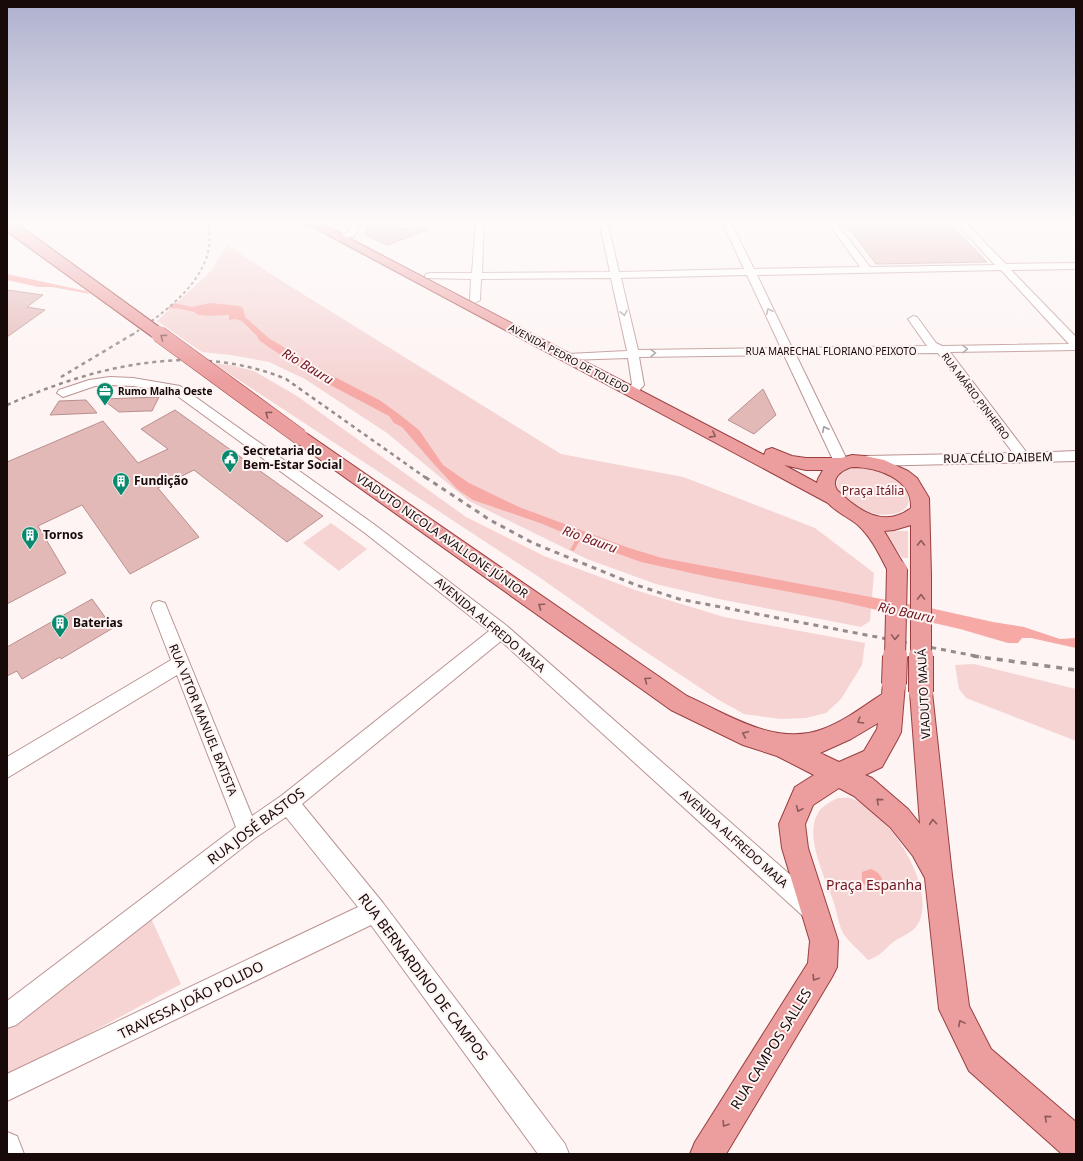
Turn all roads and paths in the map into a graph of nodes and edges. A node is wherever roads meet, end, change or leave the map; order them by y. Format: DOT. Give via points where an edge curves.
graph roads {
  1 [pos="77,275"];
  2 [pos="420,275"];
  3 [pos="590,275"];
  4 [pos="615,275"];
  5 [pos="752,275"];
  6 [pos="1009,275"];
  7 [pos="430,276"];
  8 [pos="478,276"];
  9 [pos="476,300"];
  10 [pos="492,313"];
  11 [pos="913,319"];
  12 [pos="1076,344"];
  13 [pos="1076,347"];
  14 [pos="942,350"];
  15 [pos="787,351"];
  16 [pos="633,354"];
  17 [pos="586,355"];
  18 [pos="568,357"];
  19 [pos="159,385"];
  20 [pos="635,388"];
  21 [pos="1076,456"];
  22 [pos="1023,457"];
  23 [pos="867,461"];
  24 [pos="842,464"];
  25 [pos="830,497"];
  26 [pos="920,511"];
  27 [pos="866,521"];
  28 [pos="159,608"];
  29 [pos="501,631"];
  30 [pos="181,663"];
  31 [pos="893,692"];
  32 [pos="782,746"];
  33 [pos="7,768"];
  34 [pos="837,775"];
  35 [pos="288,803"];
  36 [pos="248,832"];
  37 [pos="938,875"];
  38 [pos="375,911"];
  39 [pos="820,927"];
  40 [pos="7,1016"];
  41 [pos="7,1088"];
  42 [pos="1076,1144"];
  43 [pos="7,1146"];
  44 [pos="10,1154"];
  45 [pos="555,1154"];
  46 [pos="707,1154"];
  32 -- 1 [label="main road, VIADUTO NICOLA AVALLONE JÚNIOR, one-way, bridge" via="752,737 679,703 300,437"];
  2 -- 10 [label="main road, AVENIDA PEDRO DE TOLEDO"];
  3 -- 8 [label="street"];
  4 -- 16 [label="street, one-way"];
  15 -- 5 [label="street, one-way"];
  6 -- 12 [label="street"];
  7 -- 8 [label="street"];
  7 -- 9 [label="main road, AVENIDA PEDRO DE TOLEDO"];
  8 -- 9 [label="street"];
  9 -- 10 [label="main road, AVENIDA PEDRO DE TOLEDO"];
  10 -- 17 [label="main road, AVENIDA PEDRO DE TOLEDO"];
  10 -- 18 [label="main road, AVENIDA PEDRO DE TOLEDO"];
  11 -- 14 [label="street, RUA MÁRIO PINHEIRO" via="932,345"];
  14 -- 13 [label="street, RUA MARECHAL FLORIANO PEIXOTO, one-way"];
  14 -- 15 [label="street, RUA MARECHAL FLORIANO PEIXOTO"];
  14 -- 22 [label="street, RUA MÁRIO PINHEIRO"];
  16 -- 15 [label="street, RUA MARECHAL FLORIANO PEIXOTO, one-way"];
  24 -- 15 [label="street, one-way"];
  16 -- 17 [label="street, RUA MARECHAL FLORIANO PEIXOTO"];
  16 -- 20 [label="street"];
  17 -- 18 [label="street, RUA MARECHAL FLORIANO PEIXOTO"];
  17 -- 20 [label="main road, AVENIDA PEDRO DE TOLEDO"];
  18 -- 20 [label="main road, AVENIDA PEDRO DE TOLEDO"];
  19 -- 19 [label="street, AVENIDA ALFREDO MAIA" via="110,381 93,383 63,393"];
  19 -- 29 [label="street, AVENIDA ALFREDO MAIA" via="176,389 370,529"];
  20 -- 24 [label="main road, AVENIDA PEDRO DE TOLEDO" via="787,462"];
  20 -- 25 [label="main road, AVENIDA PEDRO DE TOLEDO, one-way"];
  21 -- 22 [label="street, RUA CÉLIO DAIBEM"];
  22 -- 23 [label="street, RUA CÉLIO DAIBEM"];
  23 -- 24 [label="main road"];
  23 -- 26 [label="main road" via="897,471 909,480 921,501"];
  24 -- 25 [label="main road" via="832,469 827,477 826,486"];
  25 -- 27 [label="main road"];
  26 -- 27 [label="main road" via="904,522 892,524"];
  37 -- 26 [label="main road, VIADUTO MAUÁ, one-way, bridge" via="921,692"];
  27 -- 31 [label="main road, one-way, bridge" via="885,546 897,570"];
  28 -- 30 [label="street, RUA VITOR MANUEL BATISTA"];
  29 -- 35 [label="street, RUA JOSÉ BASTOS"];
  29 -- 39 [label="street, AVENIDA ALFREDO MAIA"];
  30 -- 33 [label="street"];
  30 -- 36 [label="street, RUA VITOR MANUEL BATISTA"];
  31 -- 32 [label="main road, one-way" via="860,722 829,738 809,744"];
  31 -- 34 [label="main road" via="889,732 873,758"];
  32 -- 34 [label="main road, VIADUTO NICOLA AVALLONE JÚNIOR"];
  37 -- 34 [label="main road, one-way" via="922,847 899,818 863,787"];
  34 -- 39 [label="main road, one-way" via="804,796 792,824 795,848"];
  35 -- 36 [label="street, RUA JOSÉ BASTOS"];
  35 -- 38 [label="street, RUA BERNARDINO DE CAMPOS"];
  36 -- 40 [label="street, RUA JOSÉ BASTOS"];
  42 -- 37 [label="main road, one-way" via="980,1060 954,1010"];
  38 -- 41 [label="street, TRAVESSA JOÃO POLIDO"];
  38 -- 45 [label="street, RUA BERNARDINO DE CAMPOS"];
  39 -- 46 [label="main road, RUA CAMPOS SALLES, one-way" via="822,967"];
  43 -- 44 [label="street"];
}
